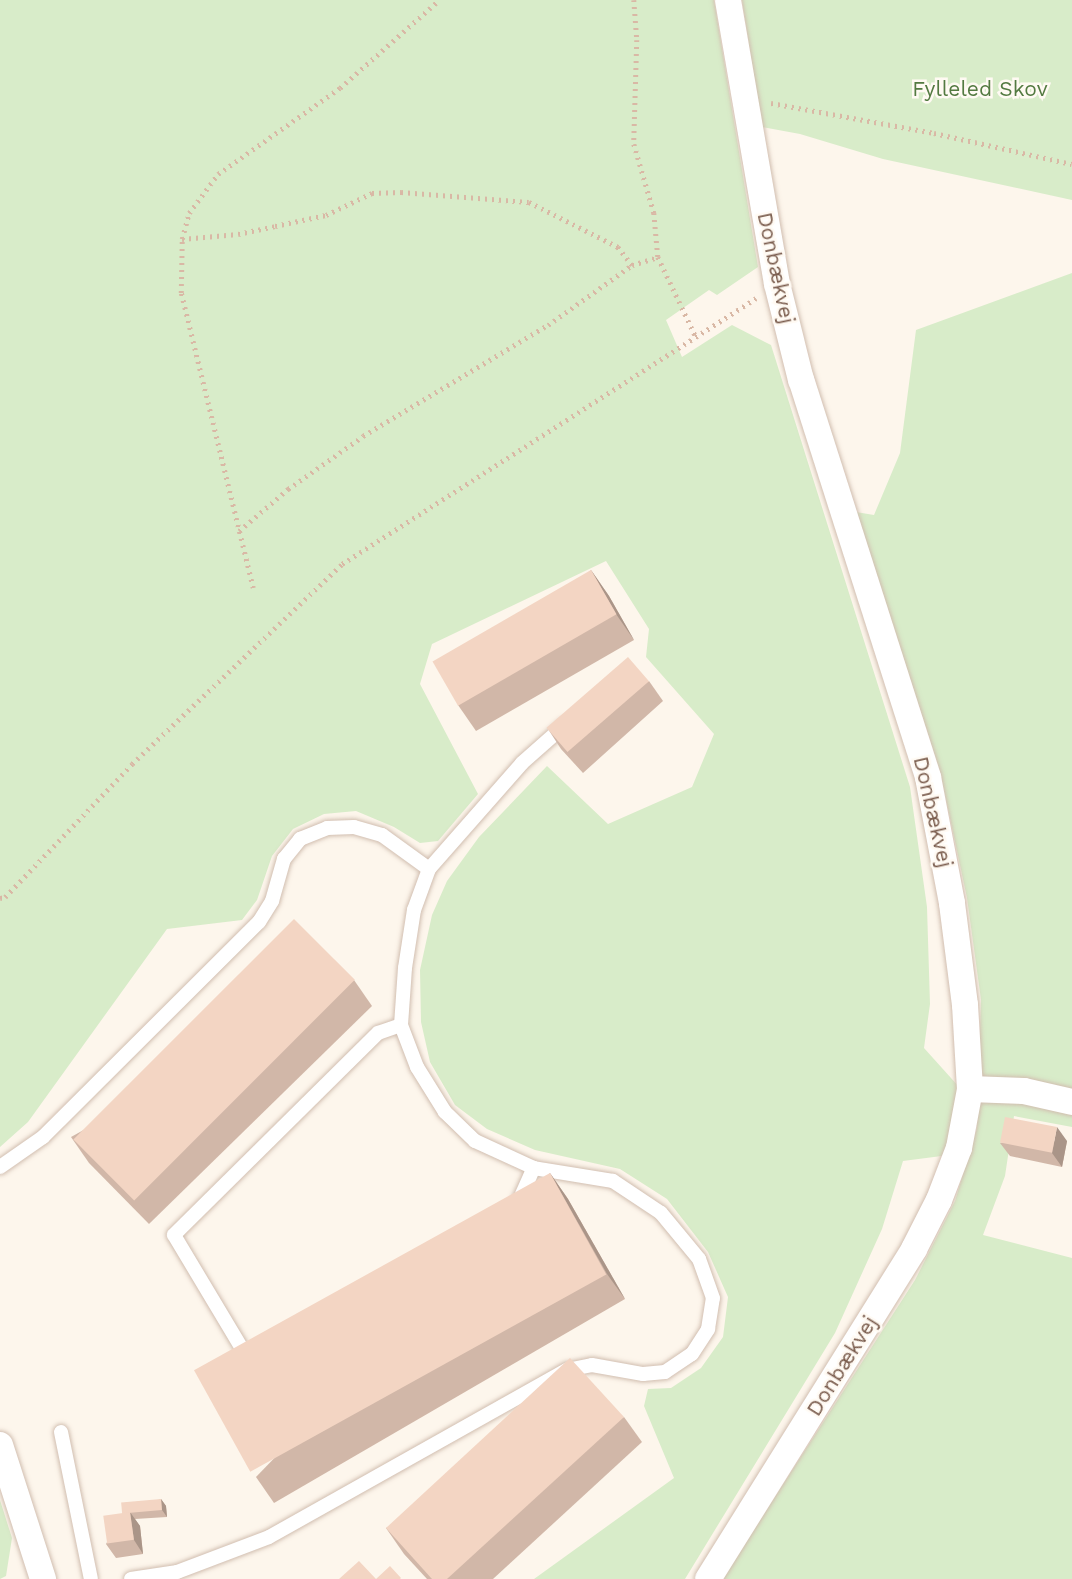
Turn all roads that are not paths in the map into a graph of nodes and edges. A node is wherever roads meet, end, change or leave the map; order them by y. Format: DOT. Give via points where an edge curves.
graph roads {
  1 [pos="728,0"];
  2 [pos="580,711"];
  3 [pos="429,869"];
  4 [pos="401,1025"];
  5 [pos="970,1089"];
  6 [pos="1072,1102"];
  7 [pos="0,1167"];
  8 [pos="534,1168"];
  9 [pos="510,1207"];
  10 [pos="273,1348"];
  11 [pos="61,1432"];
  12 [pos="0,1445"];
  13 [pos="43,1579"];
  14 [pos="91,1579"];
  15 [pos="131,1579"];
  16 [pos="708,1579"];
  1 -- 5 [label="street, Donbækvej" via="778,284 801,380 928,777 952,903"];
  2 -- 3 [label="lane" via="522,763"];
  3 -- 4 [label="lane" via="414,909"];
  3 -- 7 [label="lane" via="382,835 354,827 327,828 300,839 284,859 272,901 259,922 43,1137"];
  4 -- 8 [label="lane" via="417,1067 445,1112 475,1141"];
  4 -- 10 [label="lane" via="378,1033 174,1235 250,1362"];
  5 -- 6 [label="street" via="1024,1091"];
  5 -- 16 [label="street, Donbækvej" via="957,1154 914,1249"];
  8 -- 9 [label="lane" via="522,1200"];
  8 -- 15 [label="lane" via="613,1181 661,1213 699,1259 713,1298 708,1329 692,1354 665,1372 643,1374 592,1365 567,1370 269,1537 177,1572"];
  11 -- 14 [label="lane"];
  12 -- 13 [label="street"];
}
